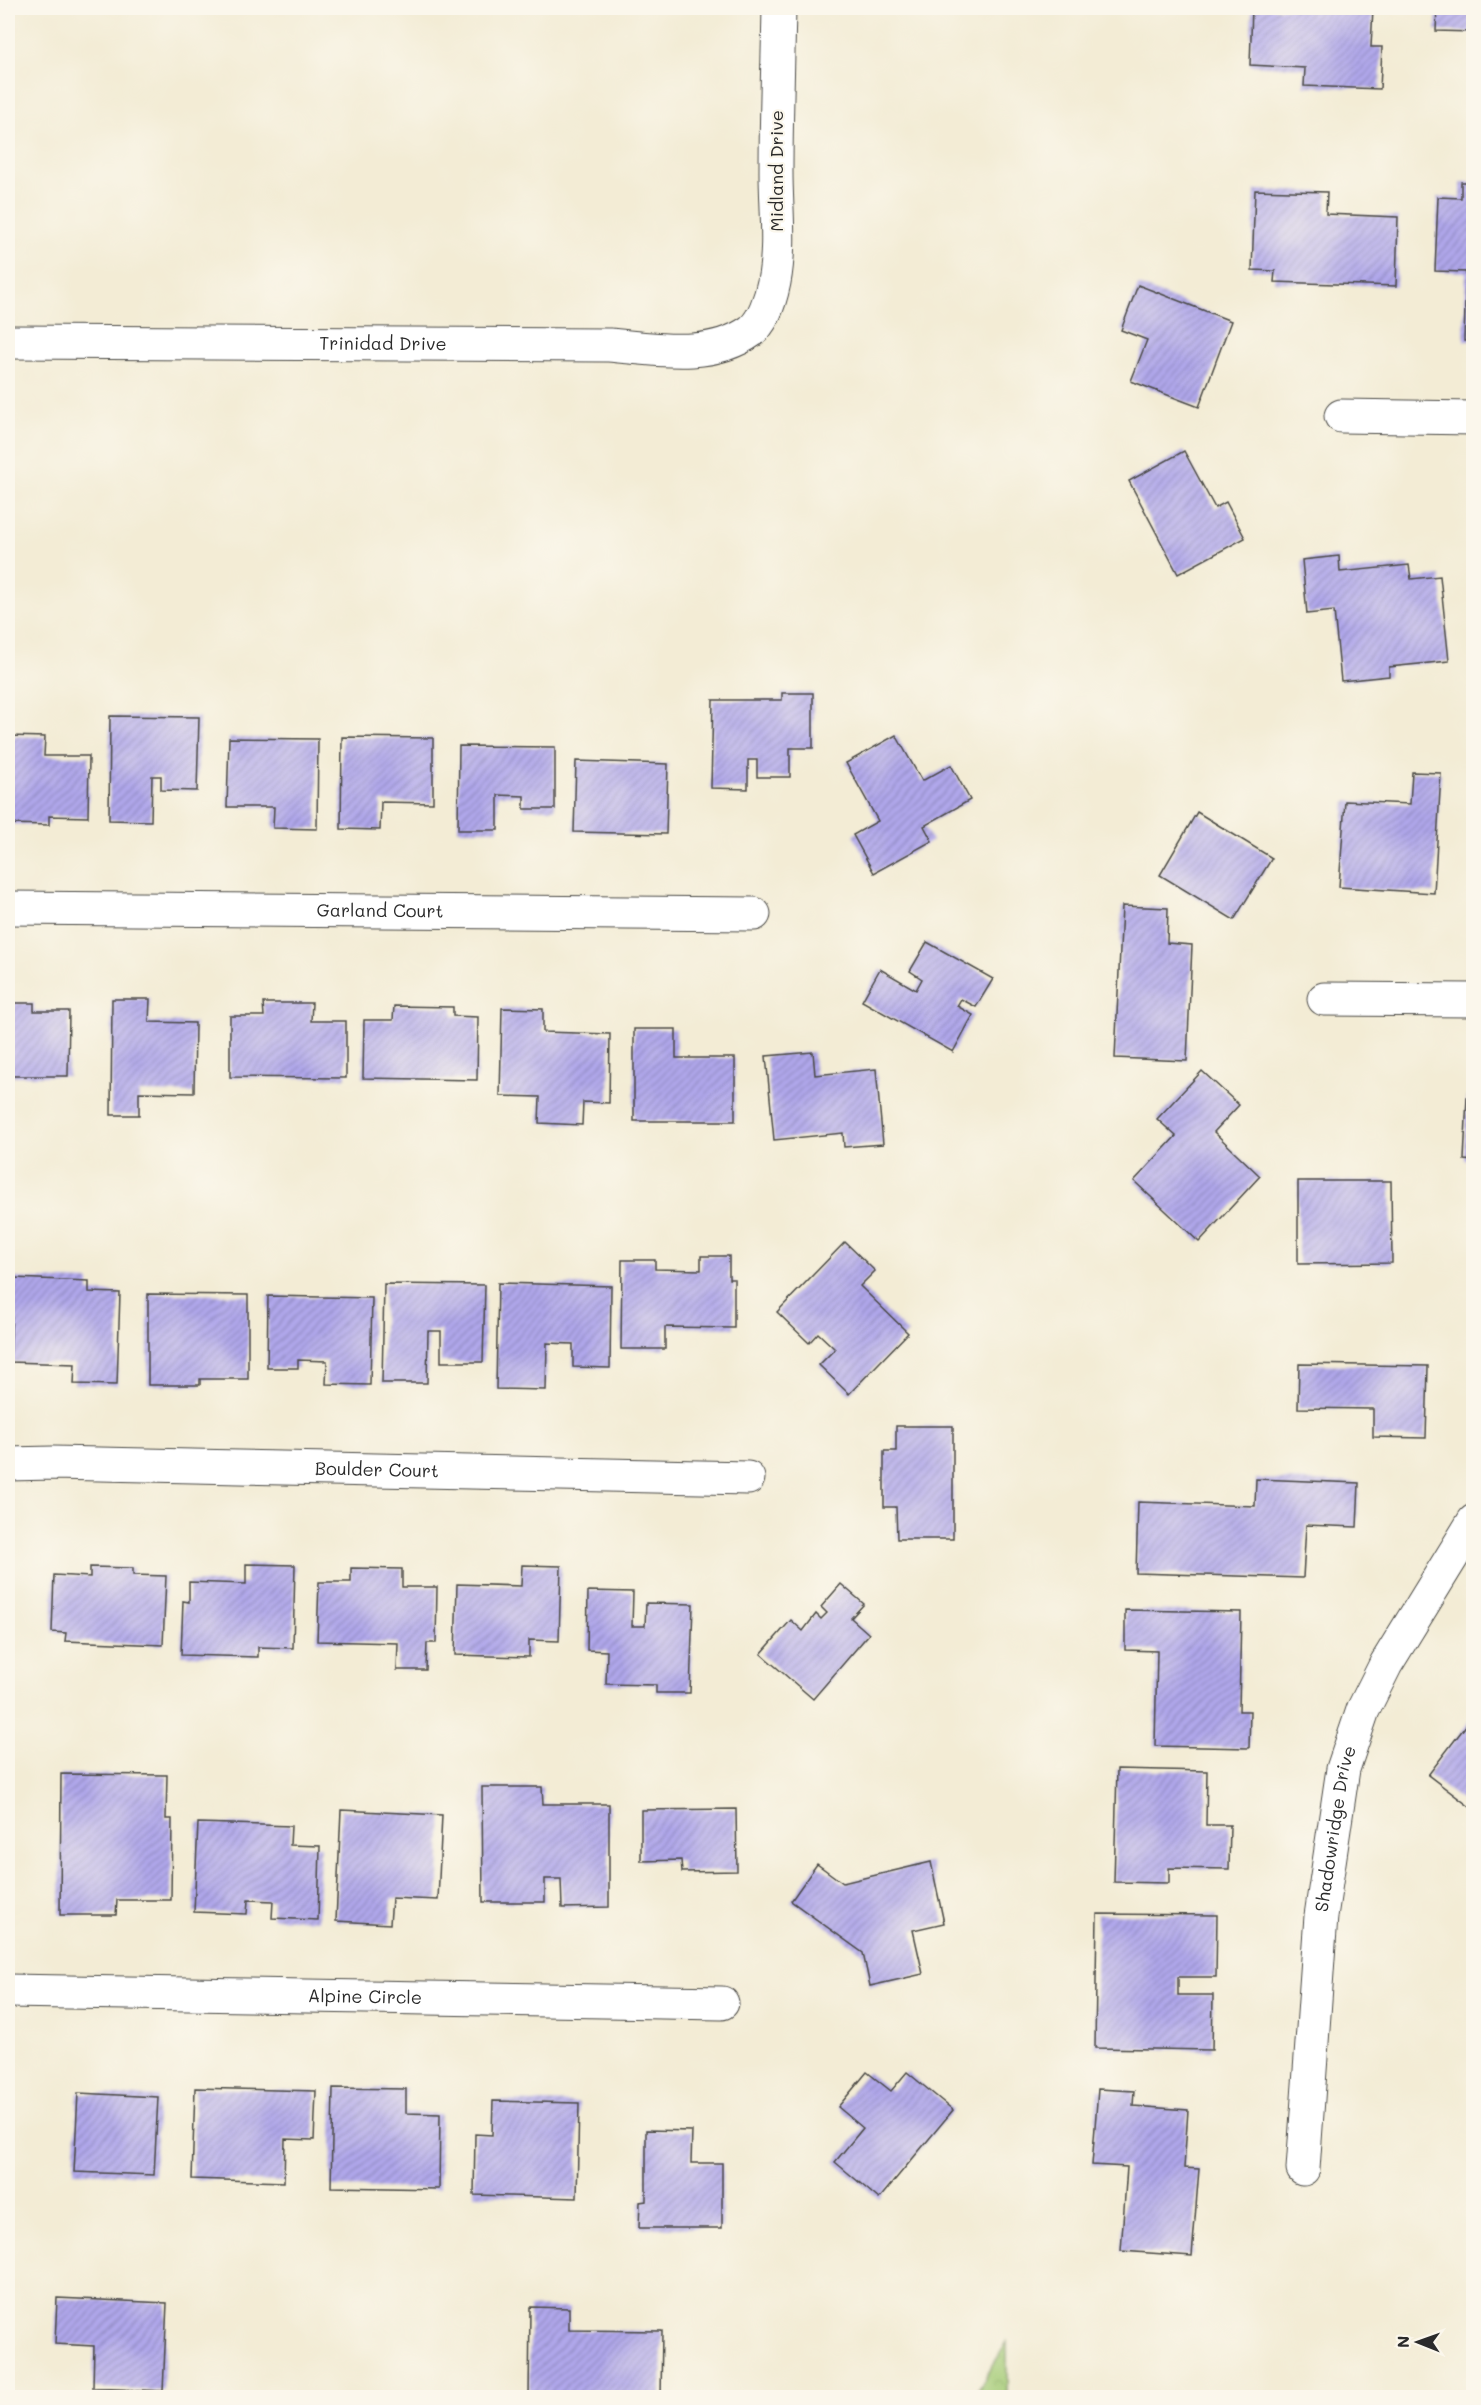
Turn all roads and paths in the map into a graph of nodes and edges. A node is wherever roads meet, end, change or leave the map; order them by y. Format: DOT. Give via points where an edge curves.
graph roads {
  1 [pos="779,8"];
  2 [pos="754,329"];
  3 [pos="8,342"];
  4 [pos="1341,416"];
  5 [pos="1473,418"];
  6 [pos="8,908"];
  7 [pos="754,914"];
  8 [pos="1324,999"];
  9 [pos="1473,1000"];
  10 [pos="8,1464"];
  11 [pos="748,1478"];
  12 [pos="1473,1521"];
  13 [pos="8,1991"];
  14 [pos="722,2002"];
  15 [pos="1303,2169"];
  1 -- 2 [label="street, Midland Drive" via="777,254 774,283 764,314"];
  2 -- 3 [label="street, Trinidad Drive" via="722,347 695,349 597,345"];
  4 -- 5 [label="street"];
  6 -- 7 [label="street, Garland Court"];
  8 -- 9 [label="street"];
  10 -- 11 [label="street, Boulder Court"];
  12 -- 15 [label="street, Shadowridge Drive" via="1386,1664 1363,1710 1343,1769 1321,1916"];
  13 -- 14 [label="street, Alpine Circle"];
}
